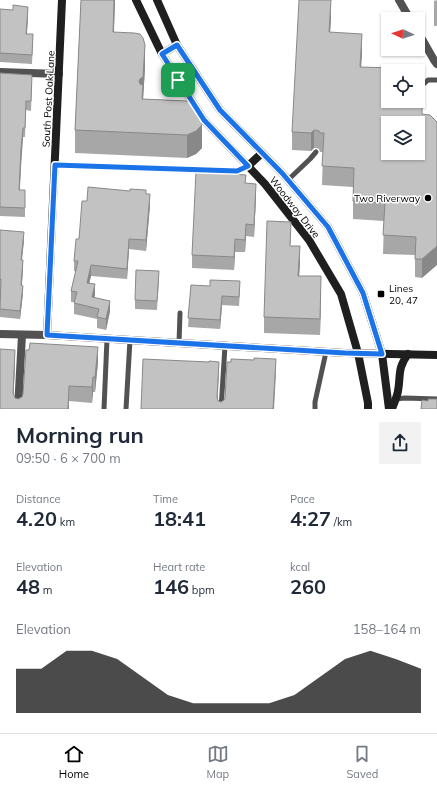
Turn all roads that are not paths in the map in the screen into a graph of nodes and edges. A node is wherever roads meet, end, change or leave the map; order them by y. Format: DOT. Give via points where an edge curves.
graph roads {
  1 [pos="62,0"];
  2 [pos="136,0"];
  3 [pos="157,0"];
  4 [pos="399,0"];
  5 [pos="406,12"];
  6 [pos="425,44"];
  7 [pos="177,45"];
  8 [pos="162,54"];
  9 [pos="437,64"];
  10 [pos="0,72"];
  11 [pos="59,74"];
  12 [pos="437,80"];
  13 [pos="425,83"];
  14 [pos="316,152"];
  15 [pos="262,153"];
  16 [pos="55,165"];
  17 [pos="248,166"];
  18 [pos="288,180"];
  19 [pos="180,313"];
  20 [pos="0,334"];
  21 [pos="22,335"];
  22 [pos="47,335"];
  23 [pos="107,339"];
  24 [pos="130,340"];
  25 [pos="179,343"];
  26 [pos="225,346"];
  27 [pos="326,352"];
  28 [pos="358,353"];
  29 [pos="382,354"];
  30 [pos="408,354"];
  31 [pos="437,356"];
  32 [pos="395,399"];
  33 [pos="437,399"];
  34 [pos="18,409"];
  35 [pos="104,409"];
  36 [pos="126,409"];
  37 [pos="221,409"];
  38 [pos="315,409"];
  39 [pos="368,409"];
  40 [pos="389,409"];
  41 [pos="392,409"];
  1 -- 11 [label="main road, South Post Oak Lane"];
  2 -- 8 [label="main road, Woodway Drive"];
  3 -- 7 [label="main road, Woodway Drive"];
  4 -- 5 [label="street"];
  6 -- 9 [label="street"];
  7 -- 8 [label="main road"];
  7 -- 15 [label="main road, Woodway Drive" via="220,110"];
  8 -- 17 [label="main road, Woodway Drive" via="192,106"];
  10 -- 11 [label="street"];
  11 -- 16 [label="main road, South Post Oak Lane"];
  12 -- 13 [label="lane"];
  14 -- 18 [label="lane"];
  15 -- 17 [label="main road"];
  15 -- 18 [label="main road, Woodway Drive"];
  16 -- 17 [label="lane" via="237,171"];
  16 -- 22 [label="main road, South Post Oak Lane"];
  17 -- 28 [label="main road, Woodway Drive" via="310,240 340,294"];
  18 -- 29 [label="main road, Woodway Drive" via="328,227 363,293"];
  19 -- 25 [label="lane"];
  20 -- 21 [label="street"];
  21 -- 22 [label="street"];
  21 -- 34 [label="street"];
  22 -- 23 [label="main road"];
  23 -- 24 [label="main road"];
  23 -- 35 [label="lane"];
  24 -- 25 [label="main road"];
  24 -- 36 [label="lane"];
  25 -- 26 [label="main road"];
  26 -- 27 [label="main road"];
  26 -- 37 [label="lane"];
  27 -- 28 [label="main road"];
  27 -- 38 [label="lane"];
  28 -- 29 [label="main road"];
  28 -- 39 [label="main road, Woodway Drive"];
  29 -- 30 [label="main road"];
  29 -- 40 [label="main road, Woodway Drive"];
  30 -- 31 [label="main road"];
  30 -- 32 [label="main road" via="400,369"];
  32 -- 33 [label="lane"];
  32 -- 41 [label="main road"];
}
